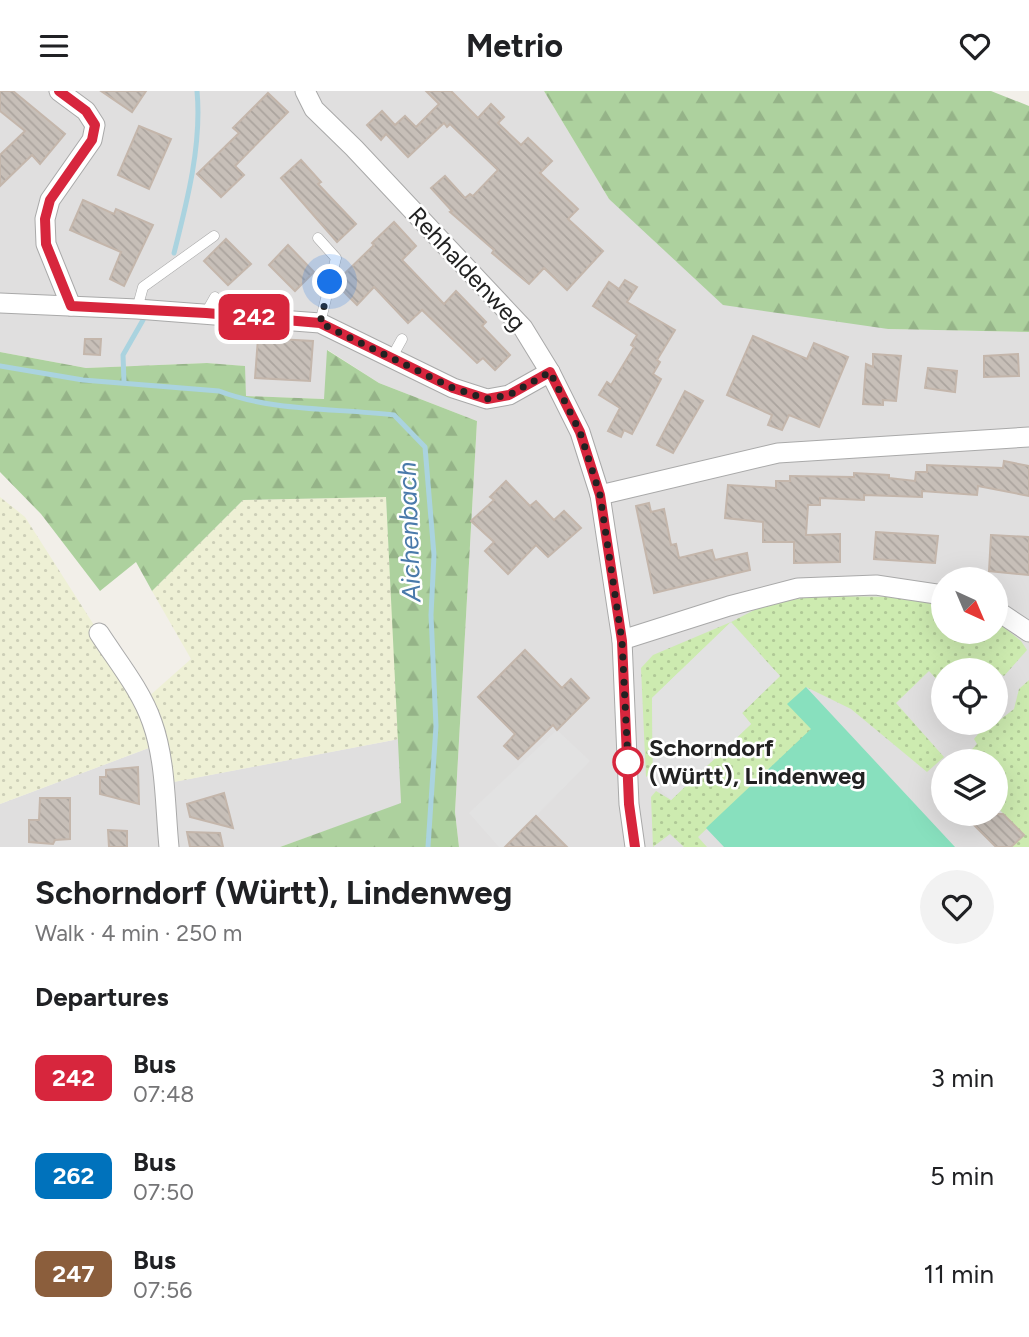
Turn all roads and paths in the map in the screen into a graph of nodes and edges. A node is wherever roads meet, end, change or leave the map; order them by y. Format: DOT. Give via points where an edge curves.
graph roads {
  1 [pos="59,91"];
  2 [pos="305,91"];
  3 [pos="214,236"];
  4 [pos="318,238"];
  5 [pos="0,303"];
  6 [pos="71,306"];
  7 [pos="137,309"];
  8 [pos="320,323"];
  9 [pos="402,339"];
  10 [pos="392,357"];
  11 [pos="550,372"];
  12 [pos="1029,437"];
  13 [pos="600,495"];
  14 [pos="931,593"];
  15 [pos="1008,618"];
  16 [pos="1029,632"];
  17 [pos="99,633"];
  18 [pos="622,641"];
  19 [pos="169,847"];
  20 [pos="635,847"];
  1 -- 6 [label="street" via="86,111 95,125 92,140 50,200 45,219 46,244"];
  2 -- 11 [label="street, Rehhaldenweg" via="314,109 523,328"];
  3 -- 7 [label="lane" via="143,287"];
  4 -- 8 [label="lane" via="336,258"];
  5 -- 6 [label="street"];
  6 -- 7 [label="street"];
  7 -- 8 [label="street" via="210,305"];
  8 -- 10 [label="street"];
  9 -- 10 [label="lane"];
  10 -- 11 [label="street" via="453,388 487,399 509,395"];
  11 -- 13 [label="street, Rehhaldenweg" via="580,432"];
  12 -- 13 [label="street" via="778,453"];
  13 -- 18 [label="street, Rehhaldenweg"];
  14 -- 18 [label="street" via="876,585 798,588"];
  15 -- 16 [label="street"];
  17 -- 19 [label="street" via="152,721"];
  18 -- 20 [label="street, Rehhaldenweg"];
}
